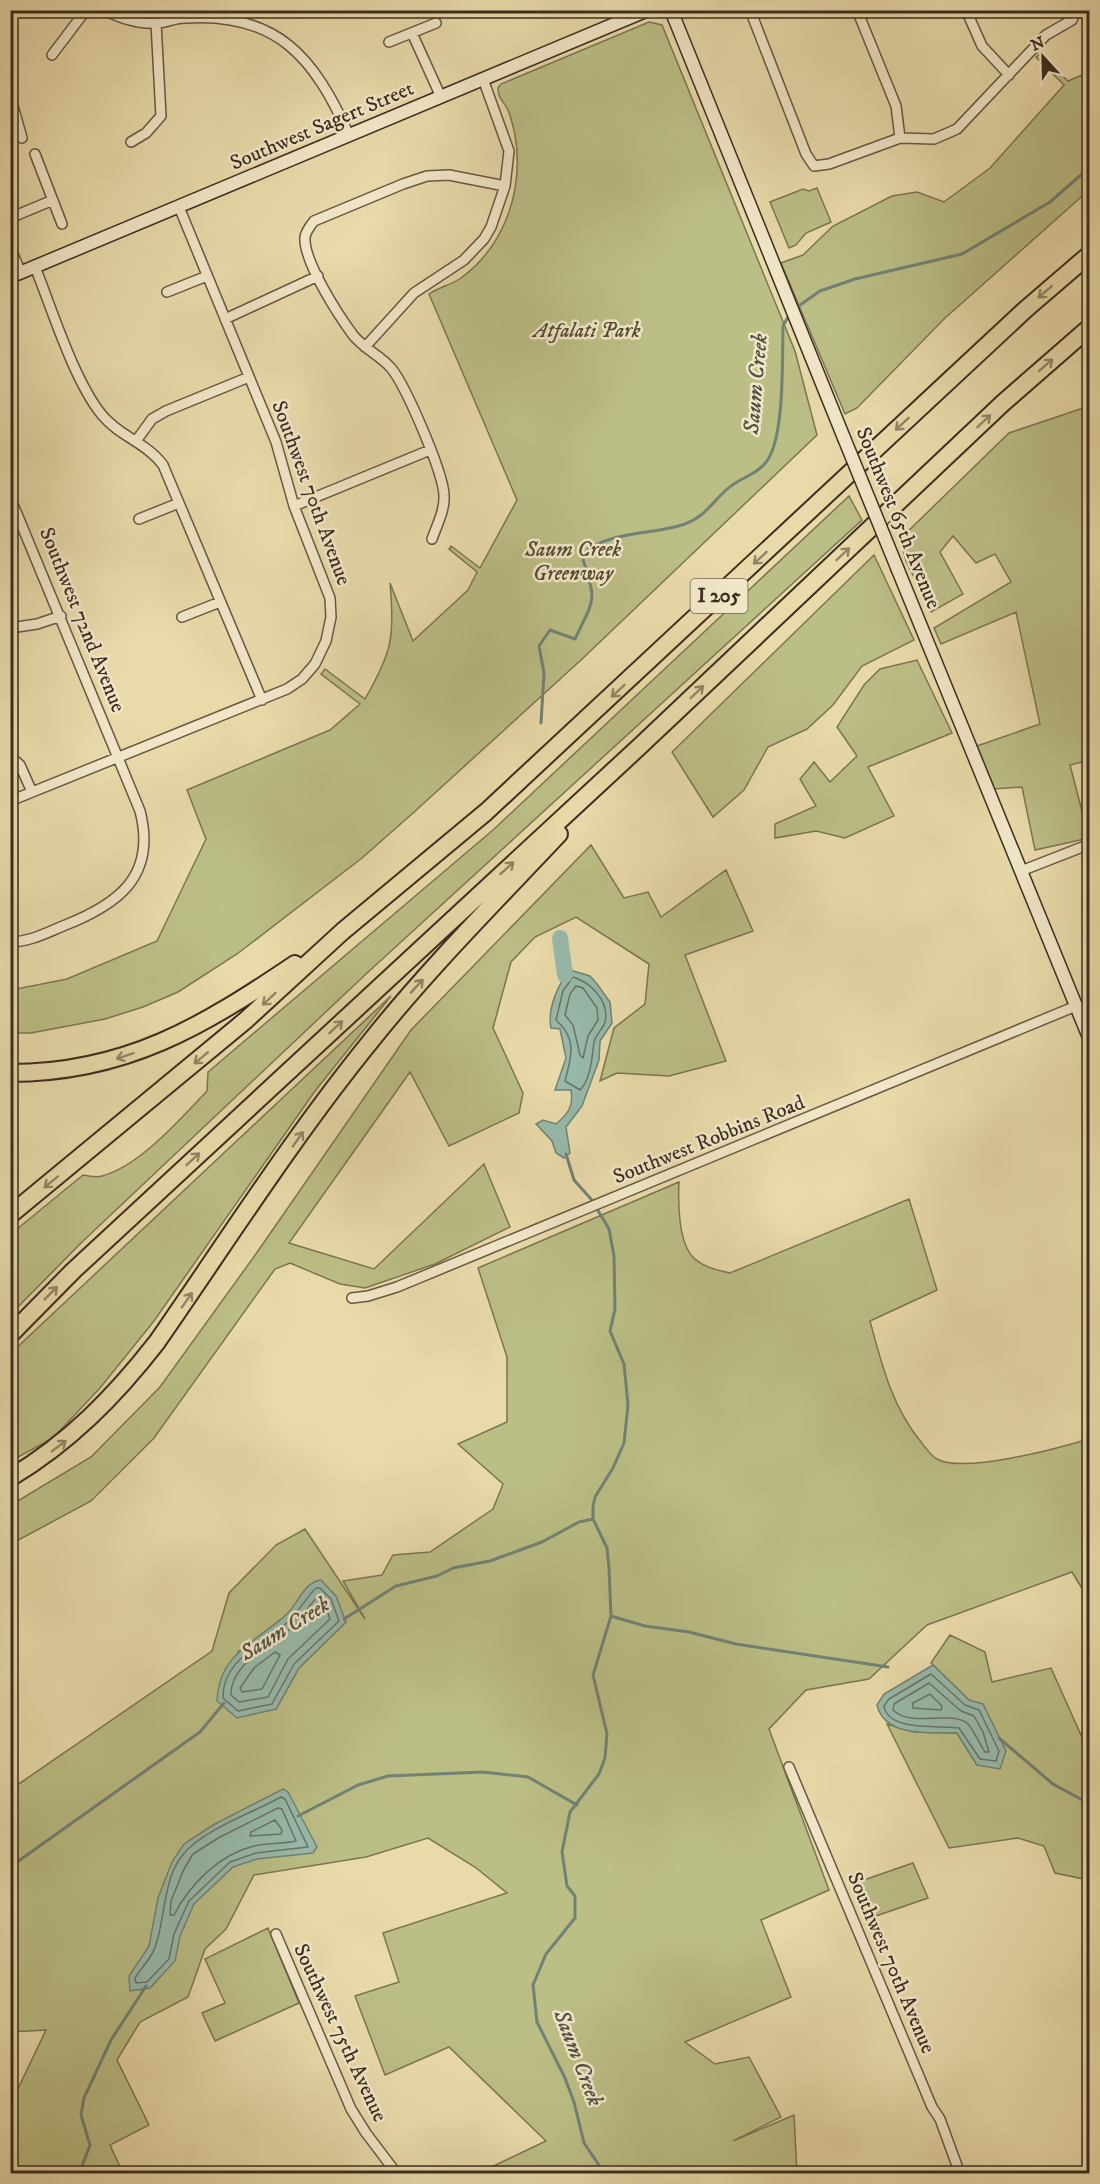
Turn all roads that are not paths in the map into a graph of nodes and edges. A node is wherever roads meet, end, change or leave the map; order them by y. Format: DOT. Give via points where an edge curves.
graph roads {
  1 [pos="86,10"];
  2 [pos="105,10"];
  3 [pos="249,10"];
  4 [pos="648,10"];
  5 [pos="671,10"];
  6 [pos="750,10"];
  7 [pos="857,10"];
  8 [pos="966,10"];
  9 [pos="1076,14"];
  10 [pos="246,21"];
  11 [pos="156,23"];
  12 [pos="436,23"];
  13 [pos="412,33"];
  14 [pos="389,42"];
  15 [pos="52,55"];
  16 [pos="1009,75"];
  17 [pos="483,79"];
  18 [pos="10,94"];
  19 [pos="441,97"];
  20 [pos="12,109"];
  21 [pos="349,135"];
  22 [pos="22,138"];
  23 [pos="900,138"];
  24 [pos="131,142"];
  25 [pos="35,154"];
  26 [pos="505,186"];
  27 [pos="53,200"];
  28 [pos="178,207"];
  29 [pos="10,218"];
  30 [pos="62,224"];
  31 [pos="10,247"];
  32 [pos="1089,254"];
  33 [pos="34,267"];
  34 [pos="16,275"];
  35 [pos="207,276"];
  36 [pos="318,276"];
  37 [pos="167,292"];
  38 [pos="225,319"];
  39 [pos="1089,327"];
  40 [pos="365,347"];
  41 [pos="249,377"];
  42 [pos="135,441"];
  43 [pos="430,450"];
  44 [pos="10,497"];
  45 [pos="179,503"];
  46 [pos="294,506"];
  47 [pos="139,519"];
  48 [pos="432,539"];
  49 [pos="220,602"];
  50 [pos="60,616"];
  51 [pos="182,617"];
  52 [pos="10,627"];
  53 [pos="262,700"];
  54 [pos="639,747"];
  55 [pos="10,756"];
  56 [pos="118,758"];
  57 [pos="32,792"];
  58 [pos="10,801"];
  59 [pos="1089,844"];
  60 [pos="1021,871"];
  61 [pos="343,931"];
  62 [pos="10,942"];
  63 [pos="1076,1006"];
  64 [pos="1089,1040"];
  65 [pos="10,1073"];
  66 [pos="10,1215"];
  67 [pos="352,1298"];
  68 [pos="10,1335"];
  69 [pos="10,1478"];
  70 [pos="789,1767"];
  71 [pos="276,1934"];
  72 [pos="397,2174"];
  73 [pos="960,2174"];
  1 -- 15 [label="street"];
  2 -- 11 [label="street" via="118,18"];
  3 -- 10 [label="street"];
  4 -- 17 [label="main road, Southwest Sagert Street"];
  5 -- 60 [label="main road, Southwest 65th Avenue, bridge"];
  6 -- 23 [label="street" via="814,166"];
  7 -- 23 [label="street" via="896,106"];
  8 -- 16 [label="street" via="982,46"];
  9 -- 16 [label="street" via="1046,35"];
  10 -- 11 [label="street" via="209,16"];
  10 -- 21 [label="street" via="286,43 312,67 331,94"];
  11 -- 24 [label="street" via="161,116 146,133"];
  12 -- 13 [label="street"];
  13 -- 14 [label="street"];
  13 -- 19 [label="street"];
  16 -- 23 [label="street" via="957,129 934,139"];
  17 -- 19 [label="main road, Southwest Sagert Street"];
  17 -- 26 [label="street" via="509,151"];
  18 -- 20 [label="street"];
  19 -- 21 [label="main road, Southwest Sagert Street"];
  20 -- 22 [label="street"];
  21 -- 28 [label="main road, Southwest Sagert Street"];
  25 -- 27 [label="street"];
  26 -- 36 [label="street" via="449,175 428,176 314,222 305,236"];
  26 -- 40 [label="street" via="491,227 475,250 414,293"];
  27 -- 29 [label="street"];
  27 -- 30 [label="street"];
  28 -- 33 [label="main road, Southwest Sagert Street"];
  28 -- 35 [label="street, Southwest 70th Avenue"];
  31 -- 34 [label="street"];
  32 -- 61 [label="highway, I 205, one-way" via="541,763"];
  33 -- 34 [label="main road, Southwest Sagert Street"];
  33 -- 42 [label="street" via="86,390 104,417"];
  35 -- 37 [label="street"];
  35 -- 38 [label="street, Southwest 70th Avenue"];
  36 -- 38 [label="street"];
  36 -- 40 [label="street" via="336,313"];
  38 -- 41 [label="street, Southwest 70th Avenue"];
  54 -- 39 [label="highway, I 205, one-way" via="1002,403"];
  40 -- 43 [label="street" via="392,370"];
  41 -- 42 [label="street" via="166,411 152,419"];
  41 -- 46 [label="street, Southwest 70th Avenue" via="276,442"];
  42 -- 45 [label="street" via="156,455"];
  43 -- 46 [label="street"];
  43 -- 48 [label="street" via="444,495 444,508"];
  44 -- 50 [label="street, Southwest 72nd Avenue"];
  45 -- 47 [label="street"];
  45 -- 49 [label="street"];
  46 -- 53 [label="street, Southwest 70th Avenue" via="330,598 331,617 326,641 315,664 302,679"];
  49 -- 51 [label="street"];
  49 -- 53 [label="street"];
  50 -- 52 [label="street"];
  50 -- 56 [label="street, Southwest 72nd Avenue"];
  53 -- 56 [label="street, Southwest 70th Avenue"];
  68 -- 54 [label="highway, one-way" via="74,1270"];
  69 -- 54 [label="highway, one-way" via="65,1442 126,1381 369,1042 406,997"];
  55 -- 57 [label="street" via="20,765"];
  56 -- 57 [label="street, Southwest 70th Avenue"];
  56 -- 62 [label="street, Southwest 72nd Avenue" via="143,825 141,863 131,884 94,914 28,940"];
  57 -- 58 [label="street, Southwest 70th Avenue"];
  59 -- 60 [label="street"];
  60 -- 63 [label="main road, Southwest 65th Avenue"];
  61 -- 65 [label="highway, one-way" via="235,1004 177,1036 88,1065"];
  61 -- 66 [label="highway, one-way" via="246,1020"];
  63 -- 64 [label="main road, Southwest 65th Avenue"];
  63 -- 67 [label="street, Southwest Robbins Road" via="397,1287"];
  70 -- 73 [label="street, Southwest 70th Avenue"];
  71 -- 72 [label="street, Southwest 75th Avenue" via="351,2109"];
}
